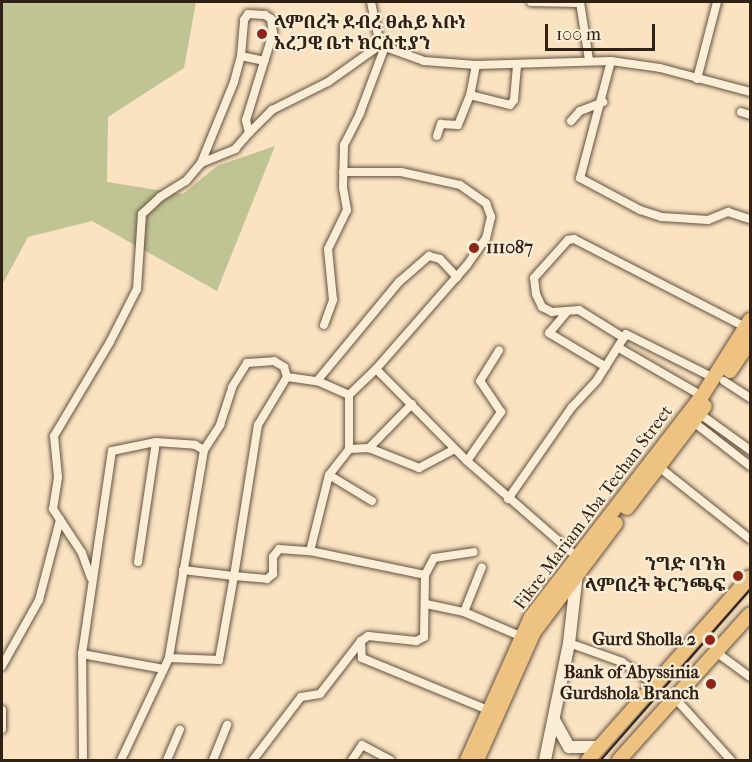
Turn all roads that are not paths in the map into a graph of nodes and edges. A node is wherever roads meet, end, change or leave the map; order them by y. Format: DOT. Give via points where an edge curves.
graph roads {
  1 [pos="371,2"];
  2 [pos="531,2"];
  3 [pos="580,2"];
  4 [pos="717,2"];
  5 [pos="382,47"];
  6 [pos="241,56"];
  7 [pos="589,60"];
  8 [pos="264,61"];
  9 [pos="611,61"];
  10 [pos="476,65"];
  11 [pos="517,65"];
  12 [pos="697,79"];
  13 [pos="750,92"];
  14 [pos="470,95"];
  15 [pos="603,102"];
  16 [pos="741,112"];
  17 [pos="750,115"];
  18 [pos="571,121"];
  19 [pos="249,133"];
  20 [pos="437,136"];
  21 [pos="201,163"];
  22 [pos="343,172"];
  23 [pos="750,219"];
  24 [pos="457,277"];
  25 [pos="566,313"];
  26 [pos="324,325"];
  27 [pos="749,329"];
  28 [pos="624,338"];
  29 [pos="619,348"];
  30 [pos="499,350"];
  31 [pos="606,367"];
  32 [pos="376,369"];
  33 [pos="287,376"];
  34 [pos="719,380"];
  35 [pos="317,381"];
  36 [pos="349,395"];
  37 [pos="702,396"];
  38 [pos="750,398"];
  39 [pos="412,404"];
  40 [pos="693,418"];
  41 [pos="750,436"];
  42 [pos="156,442"];
  43 [pos="369,448"];
  44 [pos="747,448"];
  45 [pos="349,449"];
  46 [pos="454,449"];
  47 [pos="204,450"];
  48 [pos="467,461"];
  49 [pos="750,466"];
  50 [pos="659,467"];
  51 [pos="329,476"];
  52 [pos="645,477"];
  53 [pos="508,499"];
  54 [pos="372,501"];
  55 [pos="60,520"];
  56 [pos="750,539"];
  57 [pos="310,551"];
  58 [pos="474,552"];
  59 [pos="577,557"];
  60 [pos="138,562"];
  61 [pos="482,567"];
  62 [pos="183,570"];
  63 [pos="577,573"];
  64 [pos="425,575"];
  65 [pos="234,576"];
  66 [pos="91,578"];
  67 [pos="750,578"];
  68 [pos="426,603"];
  69 [pos="464,612"];
  70 [pos="750,614"];
  71 [pos="520,636"];
  72 [pos="361,641"];
  73 [pos="569,643"];
  74 [pos="716,652"];
  75 [pos="81,654"];
  76 [pos="168,658"];
  77 [pos="2,666"];
  78 [pos="164,669"];
  79 [pos="750,676"];
  80 [pos="655,685"];
  81 [pos="674,697"];
  82 [pos="2,710"];
  83 [pos="488,710"];
  84 [pos="554,720"];
  85 [pos="226,725"];
  86 [pos="2,729"];
  87 [pos="180,730"];
  88 [pos="599,747"];
  89 [pos="257,759"];
  90 [pos="83,760"];
  91 [pos="121,760"];
  92 [pos="167,760"];
  93 [pos="213,760"];
  94 [pos="352,760"];
  95 [pos="390,760"];
  96 [pos="467,760"];
  97 [pos="477,760"];
  98 [pos="545,760"];
  99 [pos="588,760"];
  100 [pos="619,760"];
  101 [pos="731,760"];
  1 -- 5 [label="street"];
  2 -- 3 [label="street"];
  3 -- 7 [label="street"];
  4 -- 12 [label="street"];
  5 -- 10 [label="street" via="424,61"];
  5 -- 19 [label="street" via="328,82 272,110"];
  5 -- 22 [label="street" via="360,113 344,145"];
  6 -- 8 [label="street"];
  6 -- 8 [label="street" via="245,16 266,15 271,19 273,33"];
  6 -- 21 [label="street"];
  7 -- 9 [label="street"];
  7 -- 11 [label="street"];
  8 -- 19 [label="street" via="246,120"];
  9 -- 12 [label="street"];
  9 -- 15 [label="street"];
  10 -- 11 [label="street"];
  10 -- 14 [label="street"];
  11 -- 14 [label="street" via="513,104"];
  12 -- 13 [label="street"];
  14 -- 20 [label="street" via="458,124 441,124"];
  15 -- 18 [label="street" via="580,111"];
  15 -- 23 [label="street" via="580,178 640,210 662,217 708,220 728,212"];
  16 -- 17 [label="street"];
  19 -- 21 [label="street" via="235,149"];
  21 -- 55 [label="street" via="186,181 142,214 137,289 54,436 58,477 53,509"];
  22 -- 24 [label="street" via="401,172 436,177 460,185 480,198 489,210 489,228"];
  22 -- 26 [label="street" via="347,210 328,249 333,300"];
  24 -- 32 [label="street"];
  24 -- 35 [label="street" via="440,259 429,256 399,282"];
  25 -- 27 [label="street" via="542,307 534,278 568,240 574,239"];
  25 -- 28 [label="street" via="579,310"];
  25 -- 31 [label="street" via="549,333"];
  27 -- 34 [label="main road, Fikre Mariam Aba Techan Street"];
  28 -- 29 [label="street"];
  28 -- 34 [label="street" via="631,334"];
  29 -- 31 [label="street"];
  29 -- 37 [label="street"];
  30 -- 48 [label="street" via="480,381 501,412"];
  31 -- 53 [label="street" via="572,407"];
  32 -- 36 [label="street"];
  32 -- 39 [label="street"];
  33 -- 35 [label="street"];
  33 -- 47 [label="street" via="284,367 274,361 247,363 232,387 220,425"];
  33 -- 65 [label="street" via="255,432"];
  34 -- 37 [label="main road, Fikre Mariam Aba Techan Street"];
  34 -- 38 [label="street"];
  34 -- 40 [label="main road, Fikre Mariam Aba Techan Street"];
  35 -- 36 [label="street"];
  36 -- 45 [label="street"];
  37 -- 40 [label="main road, Fikre Mariam Aba Techan Street"];
  39 -- 43 [label="street"];
  39 -- 46 [label="street"];
  40 -- 44 [label="street"];
  40 -- 49 [label="street"];
  40 -- 50 [label="main road, Fikre Mariam Aba Techan Street"];
  40 -- 52 [label="main road, Fikre Mariam Aba Techan Street"];
  41 -- 44 [label="street"];
  42 -- 47 [label="street" via="195,445"];
  42 -- 60 [label="street"];
  42 -- 66 [label="street" via="112,451"];
  43 -- 45 [label="street"];
  43 -- 46 [label="street" via="419,468"];
  45 -- 51 [label="street"];
  46 -- 48 [label="street"];
  47 -- 62 [label="street"];
  48 -- 53 [label="street"];
  50 -- 52 [label="main road, Fikre Mariam Aba Techan Street"];
  50 -- 56 [label="street"];
  51 -- 54 [label="street"];
  51 -- 57 [label="street"];
  52 -- 59 [label="main road, Fikre Mariam Aba Techan Street"];
  52 -- 63 [label="main road, Fikre Mariam Aba Techan Street"];
  53 -- 59 [label="street"];
  55 -- 66 [label="street" via="82,553"];
  55 -- 77 [label="street" via="39,600"];
  57 -- 64 [label="street"];
  57 -- 65 [label="street" via="279,549 273,557 273,574 267,579"];
  58 -- 64 [label="street" via="434,558"];
  59 -- 63 [label="main road"];
  59 -- 71 [label="main road, Fikre Mariam Aba Techan Street"];
  61 -- 69 [label="street"];
  62 -- 65 [label="street"];
  62 -- 76 [label="street"];
  63 -- 73 [label="main road"];
  63 -- 97 [label="main road, Fikre Mariam Aba Techan Street" via="530,641"];
  64 -- 68 [label="street"];
  65 -- 76 [label="street" via="222,657 215,662"];
  66 -- 75 [label="street"];
  67 -- 80 [label="main road"];
  68 -- 69 [label="street"];
  68 -- 72 [label="street" via="426,630 421,641 375,634"];
  69 -- 71 [label="street"];
  70 -- 74 [label="main road"];
  71 -- 83 [label="main road, Fikre Mariam Aba Techan Street"];
  72 -- 83 [label="street" via="362,658 367,663"];
  72 -- 89 [label="street" via="320,694 301,697"];
  73 -- 80 [label="street" via="622,662"];
  73 -- 84 [label="main road"];
  74 -- 79 [label="street"];
  74 -- 81 [label="main road"];
  75 -- 78 [label="street"];
  75 -- 90 [label="street"];
  76 -- 78 [label="street"];
  78 -- 91 [label="street"];
  80 -- 88 [label="main road"];
  81 -- 100 [label="main road"];
  81 -- 101 [label="street"];
  82 -- 86 [label="street"];
  83 -- 96 [label="main road, Fikre Mariam Aba Techan Street"];
  84 -- 88 [label="main road" via="569,747"];
  84 -- 98 [label="main road"];
  85 -- 93 [label="street"];
  87 -- 92 [label="street"];
  88 -- 99 [label="main road"];
  94 -- 95 [label="street" via="362,745"];
}
